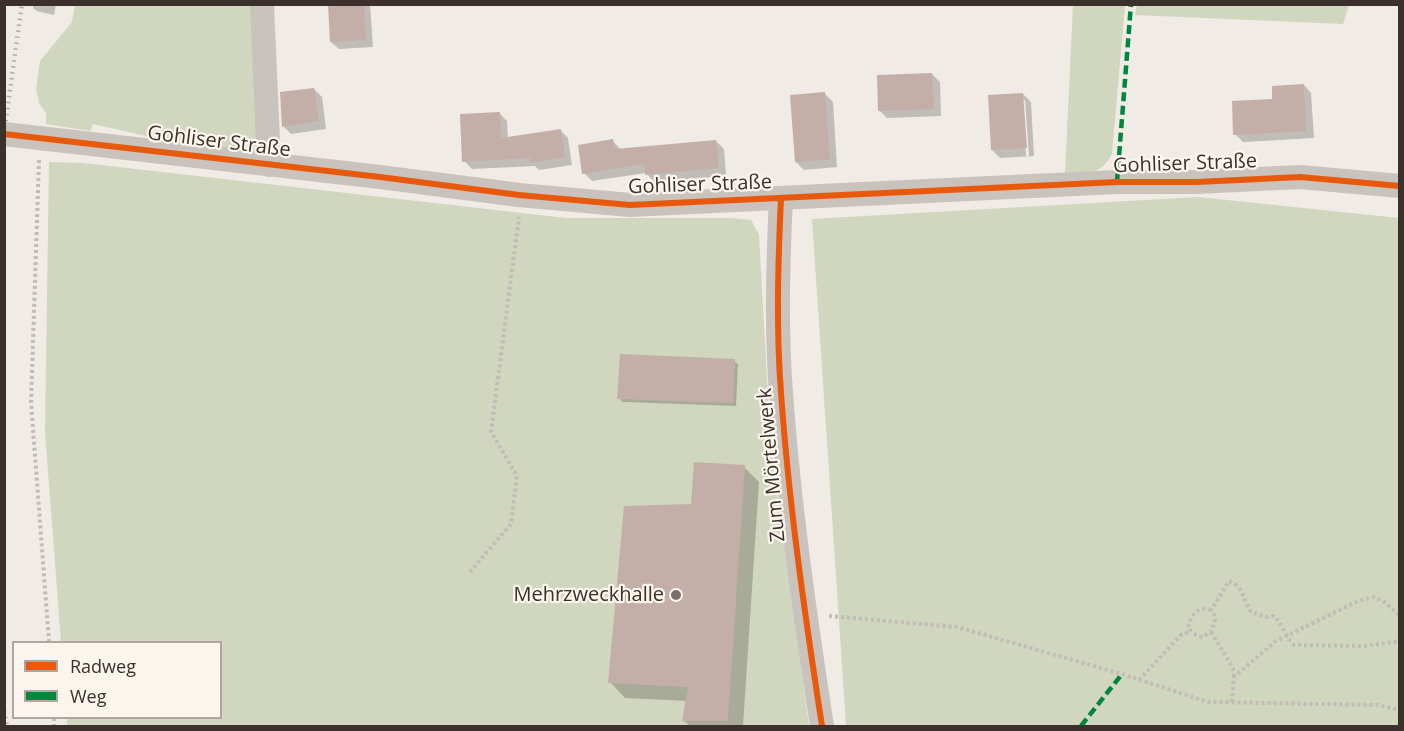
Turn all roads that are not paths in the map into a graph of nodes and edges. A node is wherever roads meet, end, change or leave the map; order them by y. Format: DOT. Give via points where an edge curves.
graph roads {
  1 [pos="262,4"];
  2 [pos="4,134"];
  3 [pos="269,165"];
  4 [pos="1400,186"];
  5 [pos="781,198"];
  6 [pos="822,726"];
  1 -- 3 [label="street"];
  2 -- 3 [label="street, Gohliser Straße"];
  3 -- 5 [label="street, Gohliser Straße" via="630,205"];
  4 -- 5 [label="street, Gohliser Straße" via="1300,177"];
  5 -- 6 [label="street, Zum Mörtelwerk" via="777,290 780,392 798,566"];
}
